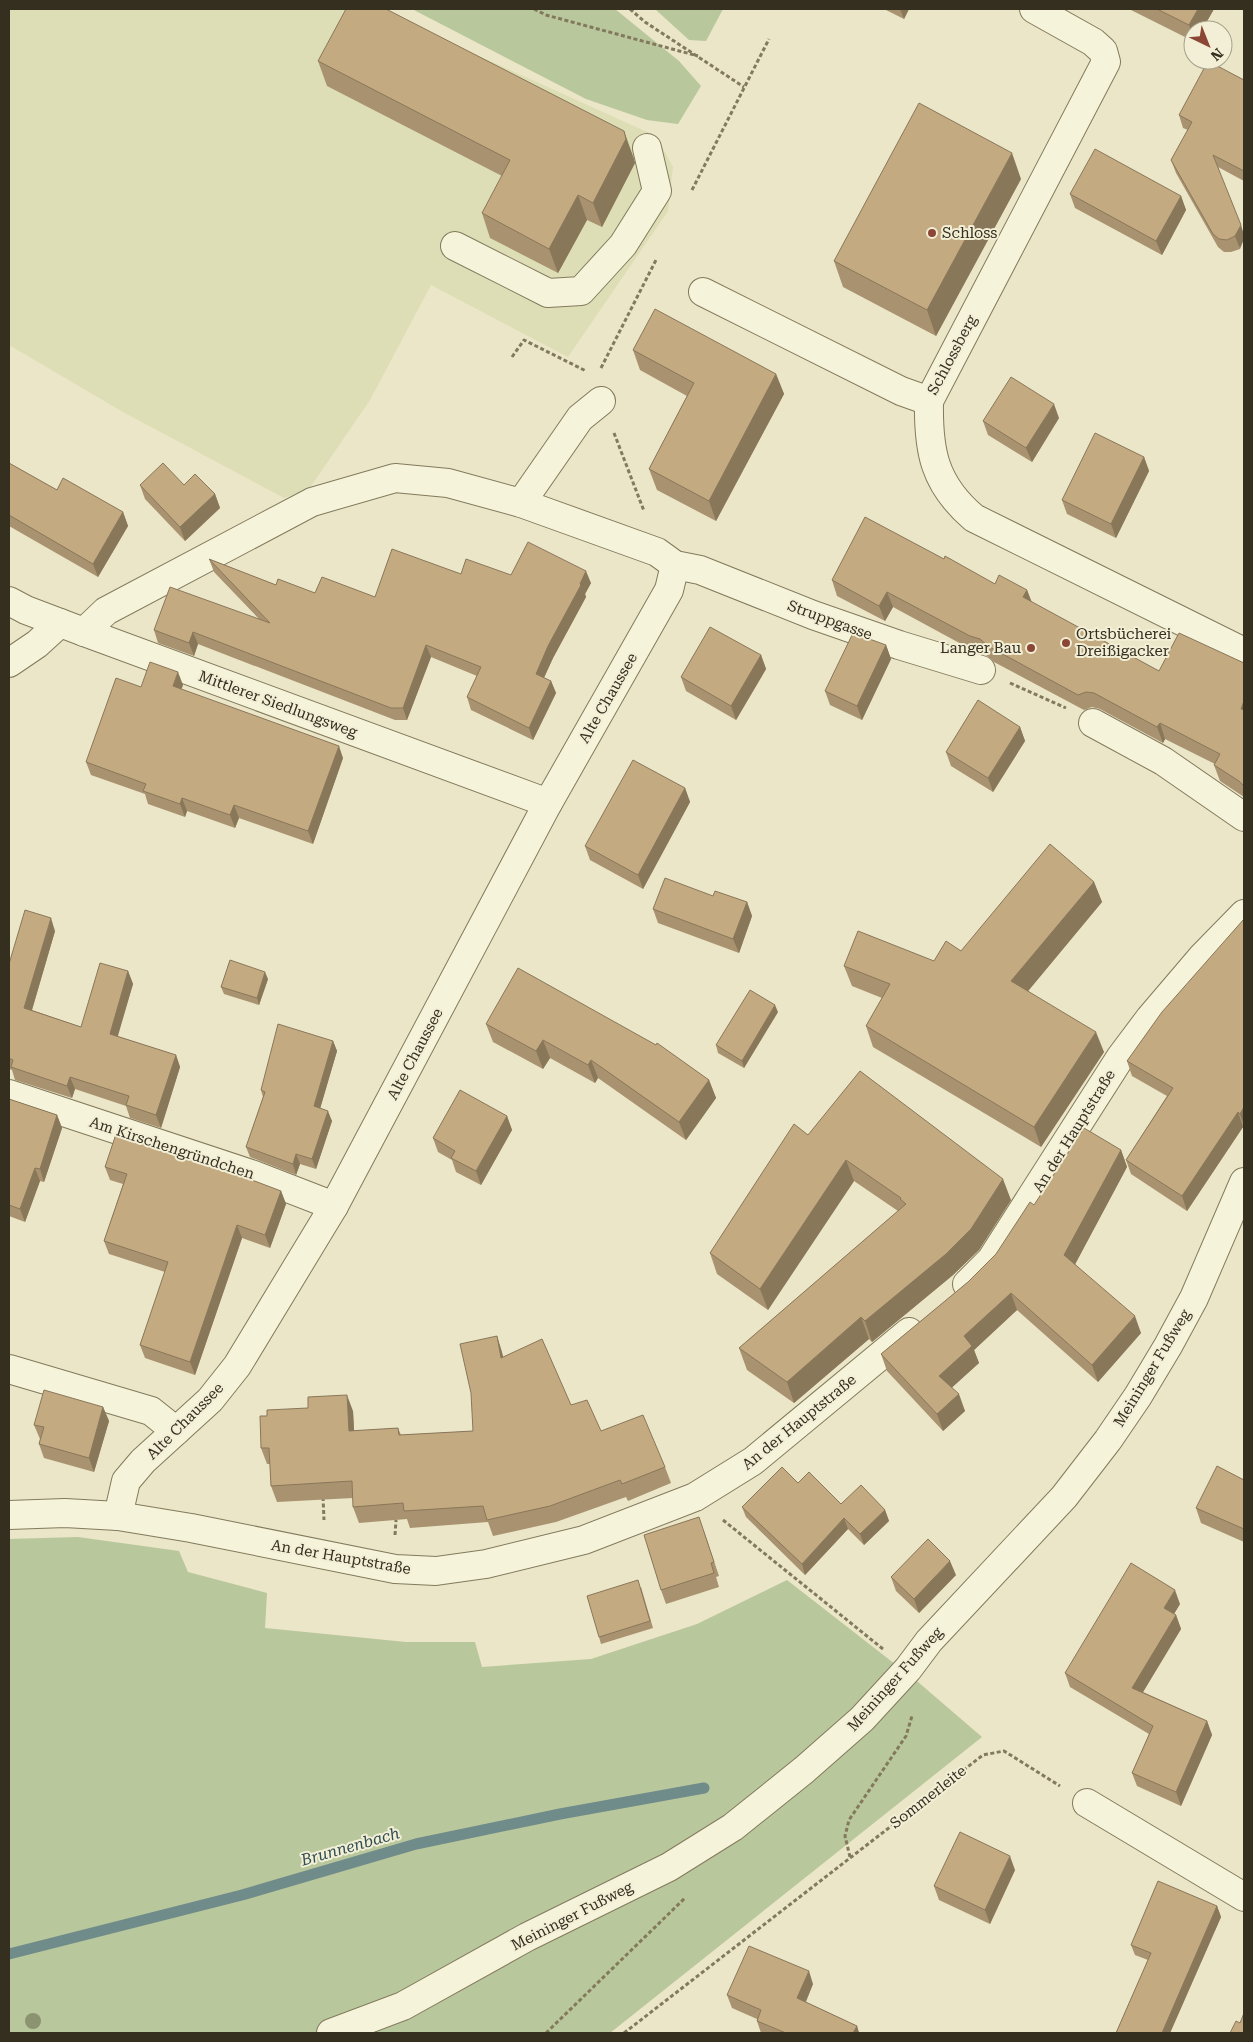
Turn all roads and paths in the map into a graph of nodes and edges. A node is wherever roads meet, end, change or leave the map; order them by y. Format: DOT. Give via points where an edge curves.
graph roads {
  1 [pos="534,9"];
  2 [pos="630,9"];
  3 [pos="1034,9"];
  4 [pos="698,56"];
  5 [pos="744,87"];
  6 [pos="647,148"];
  7 [pos="455,246"];
  8 [pos="703,292"];
  9 [pos="512,357"];
  10 [pos="588,372"];
  11 [pos="601,401"];
  12 [pos="928,401"];
  13 [pos="521,503"];
  14 [pos="666,558"];
  15 [pos="9,601"];
  16 [pos="72,628"];
  17 [pos="1244,652"];
  18 [pos="9,663"];
  19 [pos="980,670"];
  20 [pos="1093,723"];
  21 [pos="548,803"];
  22 [pos="1244,817"];
  23 [pos="1244,914"];
  24 [pos="9,1094"];
  25 [pos="1244,1182"];
  26 [pos="334,1206"];
  27 [pos="949,1300"];
  28 [pos="926,1318"];
  29 [pos="9,1369"];
  30 [pos="176,1431"];
  31 [pos="695,1497"];
  32 [pos="9,1515"];
  33 [pos="118,1516"];
  34 [pos="908,1669"];
  35 [pos="1087,1803"];
  36 [pos="850,1857"];
  37 [pos="1244,1897"];
  38 [pos="331,2033"];
  39 [pos="624,2033"];
  1 -- 4 [label="path"];
  2 -- 4 [label="path"];
  3 -- 12 [label="street, Schlossberg" via="1094,42 1103,51 1106,62"];
  4 -- 5 [label="path"];
  6 -- 7 [label="street" via="657,191 623,245 581,290 548,293"];
  8 -- 12 [label="street" via="901,391"];
  9 -- 10 [label="path" via="524,340"];
  11 -- 13 [label="street" via="580,418"];
  11 -- 14 [label="path" via="651,530"];
  12 -- 17 [label="street, Schlossberg" via="929,438 935,463 946,487 974,518"];
  13 -- 14 [label="street, Struppgasse"];
  13 -- 16 [label="street, Struppgasse" via="448,483 395,478 312,502"];
  14 -- 19 [label="street, Struppgasse" via="813,615"];
  14 -- 21 [label="street, Alte Chaussee" via="669,590"];
  15 -- 16 [label="street, Mittlerer Siedlungsweg"];
  16 -- 18 [label="street" via="37,644"];
  16 -- 21 [label="street, Mittlerer Siedlungsweg"];
  19 -- 20 [label="path" via="1052,700"];
  20 -- 22 [label="street" via="1163,761"];
  21 -- 26 [label="street, Alte Chaussee"];
  23 -- 27 [label="street, An der Hauptstraße" via="1150,1018 1120,1058 991,1260"];
  24 -- 26 [label="street, Am Kirschengründchen" via="254,1175"];
  25 -- 34 [label="street, Meininger Fußweg" via="1194,1298 1158,1363 1108,1440 1064,1497 929,1641"];
  26 -- 30 [label="street, Alte Chaussee" via="237,1366 210,1400"];
  28 -- 31 [label="street, An der Hauptstraße" via="753,1461"];
  29 -- 30 [label="street" via="151,1411"];
  30 -- 33 [label="street, Alte Chaussee" via="126,1481"];
  31 -- 33 [label="street, An der Hauptstraße" via="584,1540 486,1564 436,1571 394,1570"];
  31 -- 34 [label="path"];
  32 -- 33 [label="street, An der Hauptstraße" via="65,1513"];
  34 -- 36 [label="path" via="918,1696 906,1736 849,1820 845,1836"];
  34 -- 38 [label="street, Meininger Fußweg" via="862,1719 733,1827 669,1867 527,1937 403,2006"];
  35 -- 36 [label="path, Sommerleite" via="1004,1751 983,1755"];
  35 -- 37 [label="street"];
  36 -- 39 [label="path, Sommerleite"];
}
